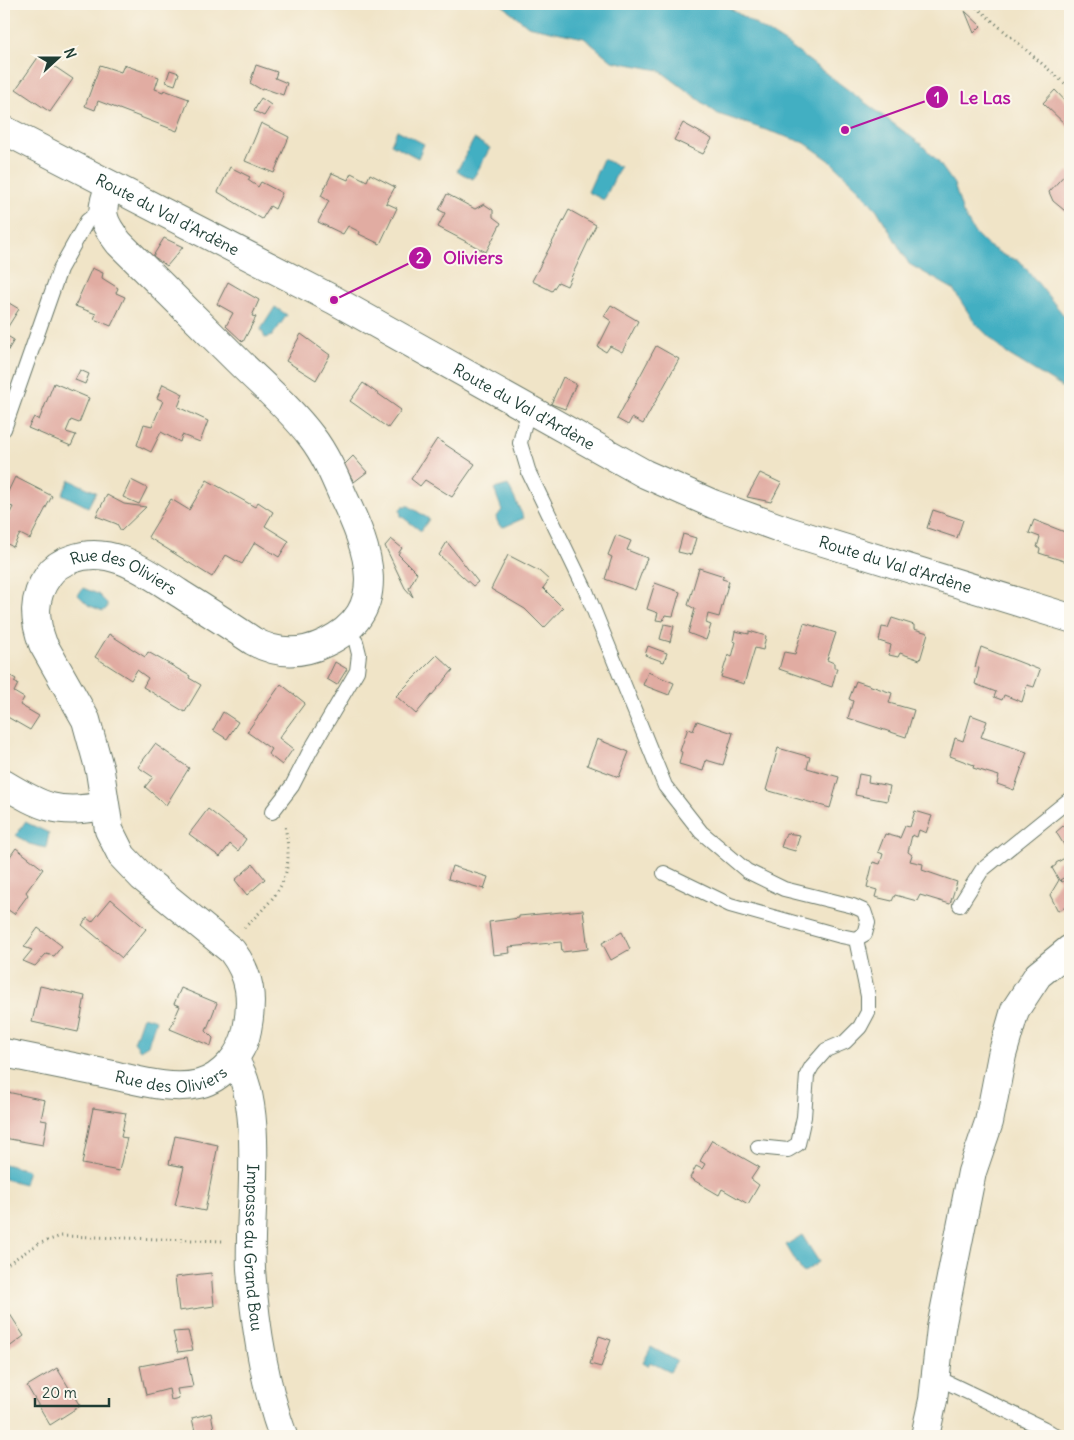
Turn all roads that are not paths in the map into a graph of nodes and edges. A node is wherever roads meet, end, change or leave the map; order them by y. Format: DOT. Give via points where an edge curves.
graph roads {
  1 [pos="4,130"];
  2 [pos="106,196"];
  3 [pos="530,411"];
  4 [pos="4,429"];
  5 [pos="1070,618"];
  6 [pos="346,628"];
  7 [pos="4,784"];
  8 [pos="1070,799"];
  9 [pos="104,806"];
  10 [pos="275,809"];
  11 [pos="664,873"];
  12 [pos="960,905"];
  13 [pos="856,939"];
  14 [pos="1070,949"];
  15 [pos="4,1053"];
  16 [pos="234,1060"];
  17 [pos="758,1147"];
  18 [pos="936,1378"];
  19 [pos="283,1436"];
  20 [pos="925,1436"];
  21 [pos="1056,1436"];
  1 -- 2 [label="street, Route du Val d'Ardène"];
  2 -- 3 [label="street, Route du Val d'Ardène" via="334,300"];
  2 -- 4 [label="lane" via="87,221 60,269"];
  2 -- 6 [label="street, Rue des Oliviers" via="104,220 119,243 286,408 322,452 352,514 370,568 362,609"];
  3 -- 5 [label="street, Route du Val d'Ardène" via="645,474 713,504 870,558"];
  3 -- 13 [label="lane" via="520,443 529,473 582,582 665,786 701,832 747,871 784,888 864,911 868,923 865,934"];
  6 -- 9 [label="street, Rue des Oliviers" via="334,638 302,650 267,649 126,561 85,554 57,566 41,587 36,602 36,618 43,644 86,720 100,771"];
  6 -- 10 [label="lane" via="356,642 359,654 357,671 292,786"];
  7 -- 9 [label="street" via="51,809"];
  8 -- 12 [label="lane" via="982,870"];
  9 -- 16 [label="street, Rue des Oliviers" via="109,830 127,861 226,946 242,965 250,990 246,1034"];
  11 -- 13 [label="lane" via="730,904"];
  13 -- 17 [label="lane" via="868,996 868,1012 860,1027 845,1042 826,1050 812,1066 798,1144 788,1150"];
  14 -- 18 [label="street" via="1038,975 1015,1010 989,1122 972,1172 941,1328"];
  15 -- 16 [label="street, Rue des Oliviers" via="169,1086 200,1084"];
  16 -- 19 [label="street, Impasse du Grand Bau" via="243,1075 251,1119 251,1271 261,1354"];
  18 -- 20 [label="street"];
  18 -- 21 [label="lane"];
}
